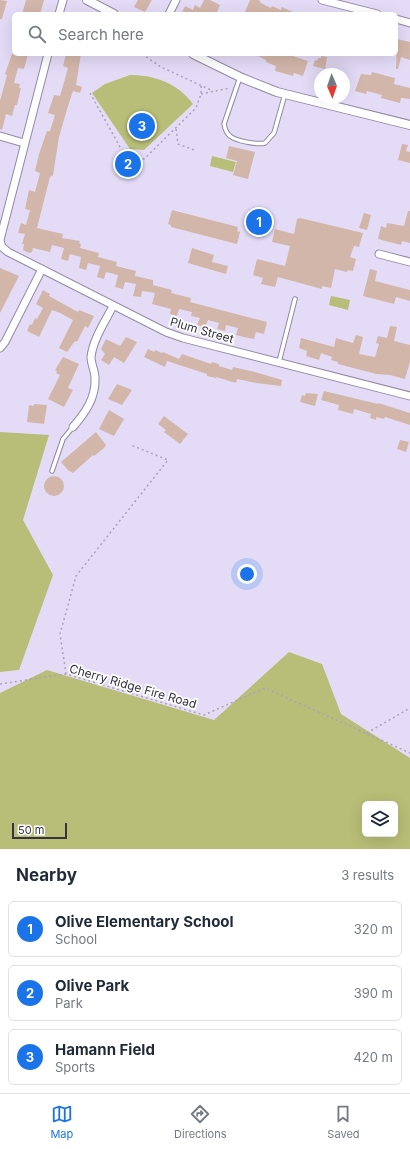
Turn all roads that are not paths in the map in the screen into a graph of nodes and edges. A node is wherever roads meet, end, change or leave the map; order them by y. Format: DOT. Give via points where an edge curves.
graph roads {
  1 [pos="63,0"];
  2 [pos="87,0"];
  3 [pos="176,0"];
  4 [pos="322,0"];
  5 [pos="60,12"];
  6 [pos="110,12"];
  7 [pos="170,12"];
  8 [pos="368,12"];
  9 [pos="398,20"];
  10 [pos="410,23"];
  11 [pos="47,56"];
  12 [pos="197,56"];
  13 [pos="240,77"];
  14 [pos="285,94"];
  15 [pos="410,125"];
  16 [pos="0,136"];
  17 [pos="24,144"];
  18 [pos="1,243"];
  19 [pos="379,254"];
  20 [pos="410,262"];
  21 [pos="42,270"];
  22 [pos="296,299"];
  23 [pos="113,306"];
  24 [pos="0,348"];
  25 [pos="279,362"];
  26 [pos="410,396"];
  27 [pos="73,428"];
  28 [pos="52,471"];
  1 -- 5 [label="street"];
  2 -- 6 [label="street"];
  3 -- 7 [label="street"];
  4 -- 8 [label="street"];
  9 -- 10 [label="street"];
  11 -- 17 [label="street"];
  12 -- 13 [label="street"];
  13 -- 14 [label="street"];
  13 -- 14 [label="lane" via="224,124 225,131 230,137 257,145 265,143 274,133"];
  14 -- 15 [label="street"];
  16 -- 17 [label="street"];
  17 -- 18 [label="street"];
  18 -- 21 [label="street, Plum Street" via="8,252"];
  19 -- 20 [label="street"];
  21 -- 23 [label="street, Plum Street"];
  21 -- 24 [label="street"];
  22 -- 25 [label="lane"];
  23 -- 25 [label="street, Plum Street" via="182,338"];
  23 -- 27 [label="street" via="91,358 95,378 93,397 84,415"];
  25 -- 26 [label="street, Plum Street"];
  27 -- 28 [label="lane" via="63,439"];
}
